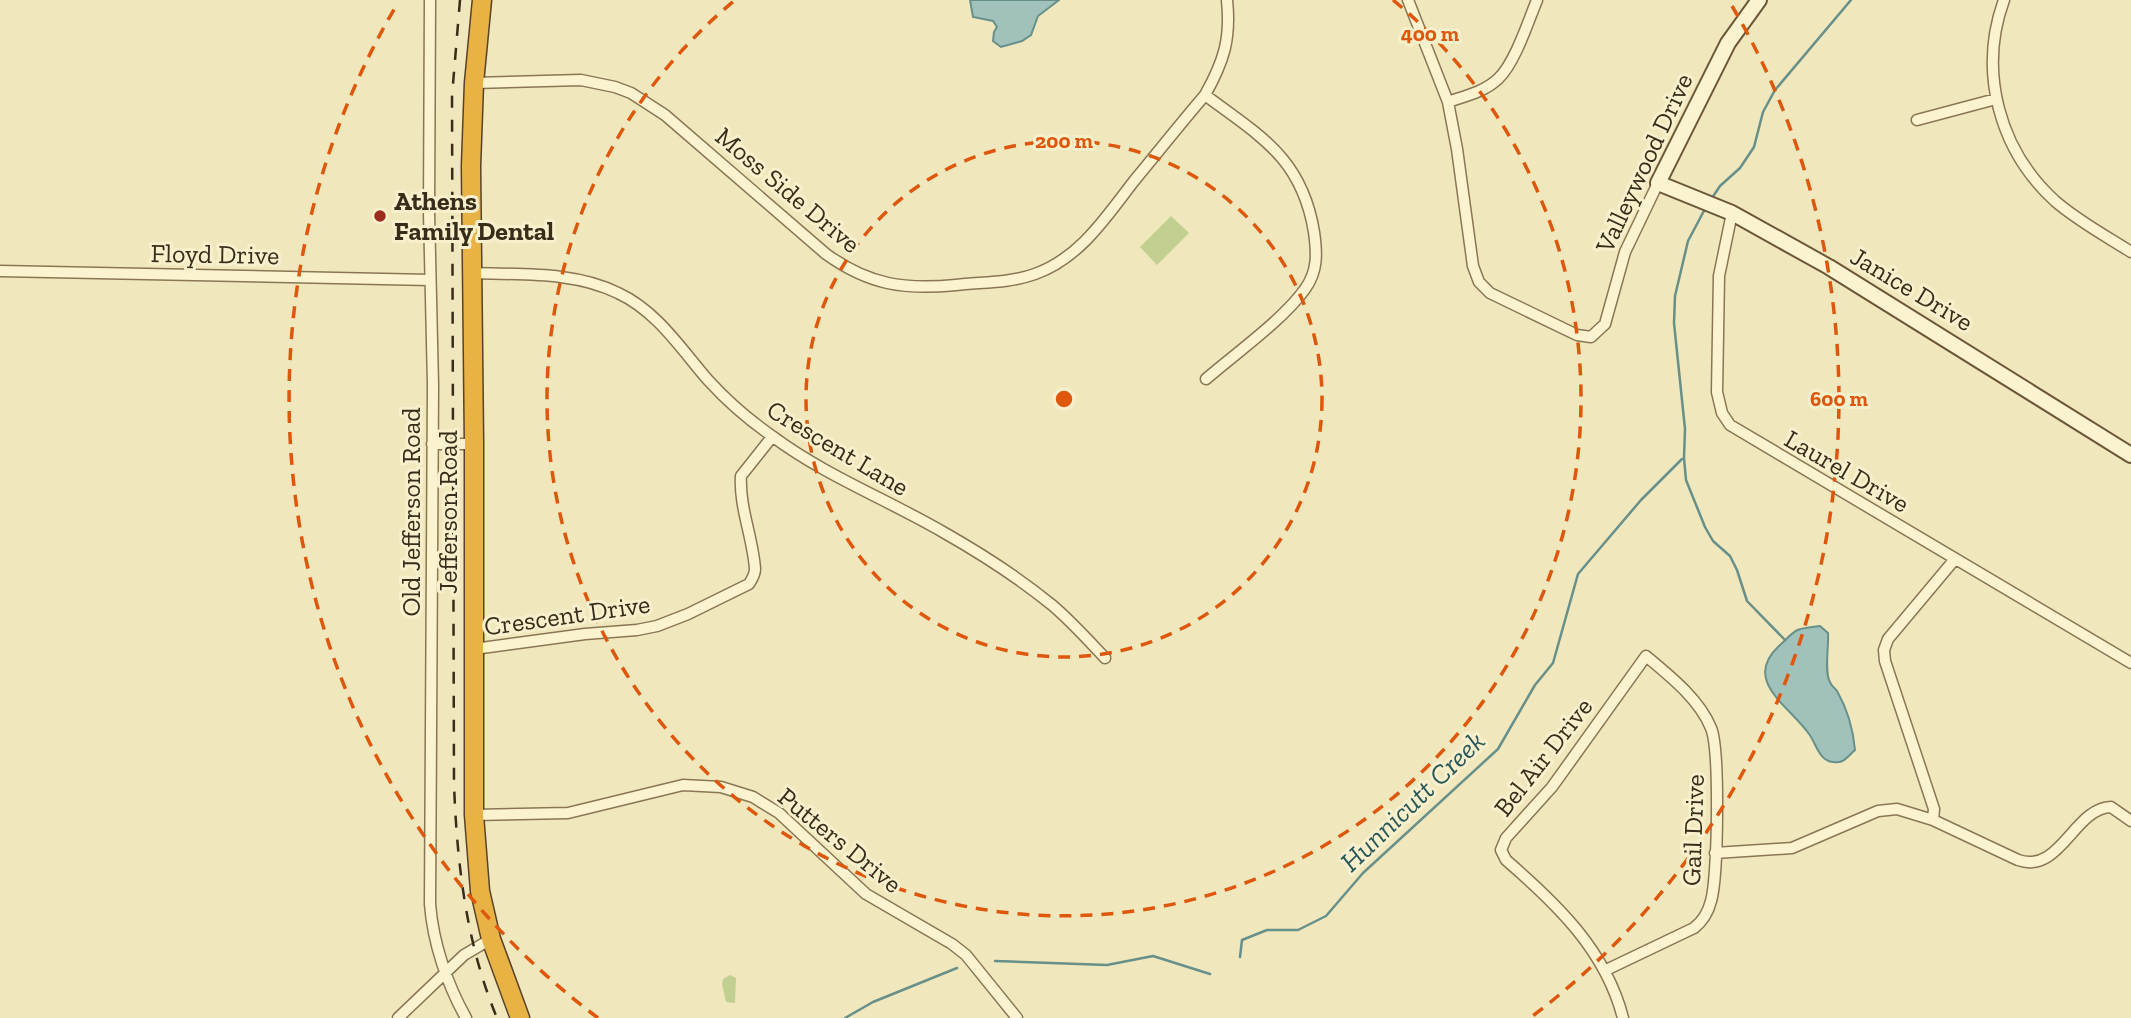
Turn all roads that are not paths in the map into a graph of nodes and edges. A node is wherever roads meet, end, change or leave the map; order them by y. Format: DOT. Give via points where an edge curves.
graph roads {
  1 [pos="429,0"];
  2 [pos="481,0"];
  3 [pos="1227,0"];
  4 [pos="1408,0"];
  5 [pos="1537,0"];
  6 [pos="1759,0"];
  7 [pos="2004,0"];
  8 [pos="474,83"];
  9 [pos="1205,94"];
  10 [pos="1996,100"];
  11 [pos="1448,102"];
  12 [pos="1917,120"];
  13 [pos="1658,183"];
  14 [pos="1732,213"];
  15 [pos="2131,252"];
  16 [pos="0,271"];
  17 [pos="472,273"];
  18 [pos="430,280"];
  19 [pos="1206,379"];
  20 [pos="772,437"];
  21 [pos="432,444"];
  22 [pos="474,444"];
  23 [pos="2131,454"];
  24 [pos="1955,559"];
  25 [pos="474,649"];
  26 [pos="1646,656"];
  27 [pos="1105,658"];
  28 [pos="2131,663"];
  29 [pos="474,815"];
  30 [pos="1933,820"];
  31 [pos="2131,821"];
  32 [pos="1715,853"];
  33 [pos="491,939"];
  34 [pos="1606,970"];
  35 [pos="446,971"];
  36 [pos="398,1018"];
  37 [pos="466,1018"];
  38 [pos="520,1018"];
  39 [pos="1017,1018"];
  40 [pos="1623,1018"];
  1 -- 18 [label="street, Old Jefferson Road"];
  2 -- 8 [label="highway, Jefferson Road"];
  3 -- 9 [label="street, Moss Side Drive" via="1225,54"];
  4 -- 11 [label="street"];
  5 -- 11 [label="street" via="1497,79"];
  6 -- 13 [label="street, Valleywood Drive" via="1728,43"];
  7 -- 10 [label="street" via="1993,48"];
  8 -- 9 [label="street, Moss Side Drive" via="581,80 631,93 665,115 844,267 875,281 914,288 1009,280 1063,260 1091,236"];
  8 -- 17 [label="highway, Jefferson Road"];
  9 -- 19 [label="street" via="1272,145 1287,163 1309,206 1317,260 1314,275 1298,298"];
  10 -- 12 [label="street"];
  10 -- 15 [label="street" via="2012,146 2036,181 2072,215"];
  11 -- 13 [label="street, Valleywood Drive" via="1476,278 1498,298 1577,335 1591,337 1605,324 1625,251"];
  13 -- 14 [label="street, Janice Drive"];
  14 -- 23 [label="street, Janice Drive" via="1868,290"];
  14 -- 24 [label="street, Laurel Drive" via="1719,276 1717,392 1725,419 1736,430"];
  16 -- 18 [label="street, Floyd Drive"];
  17 -- 20 [label="street, Crescent Lane" via="578,279 618,292 646,309 725,398"];
  17 -- 22 [label="highway, Jefferson Road"];
  18 -- 21 [label="street, Old Jefferson Road"];
  20 -- 25 [label="street, Crescent Drive" via="741,476 755,569 749,584 657,626"];
  20 -- 27 [label="street, Crescent Lane" via="1001,569 1054,606"];
  21 -- 22 [label="street"];
  21 -- 35 [label="street, Old Jefferson Road" via="430,891 433,931"];
  22 -- 25 [label="highway, Jefferson Road"];
  24 -- 28 [label="street, Laurel Drive"];
  24 -- 30 [label="street" via="1884,650 1934,809"];
  25 -- 29 [label="highway, Jefferson Road"];
  26 -- 32 [label="street, Gail Drive" via="1697,706 1712,731"];
  26 -- 34 [label="street, Bel Air Drive" via="1552,786 1502,846 1504,857 1574,925"];
  29 -- 33 [label="highway, Jefferson Road" via="480,891"];
  29 -- 39 [label="street, Putters Drive" via="568,813 683,785 721,787 753,797 779,813 866,894 966,955"];
  30 -- 31 [label="street" via="2031,863 2048,857 2099,809 2111,807"];
  30 -- 32 [label="street" via="1887,809 1792,848"];
  32 -- 34 [label="street, Gail Drive" via="1713,894 1700,923"];
  33 -- 35 [label="street"];
  33 -- 38 [label="highway, Jefferson Road"];
  34 -- 40 [label="street, Bel Air Drive"];
  35 -- 36 [label="street"];
  35 -- 37 [label="street, Old Jefferson Road"];
}
